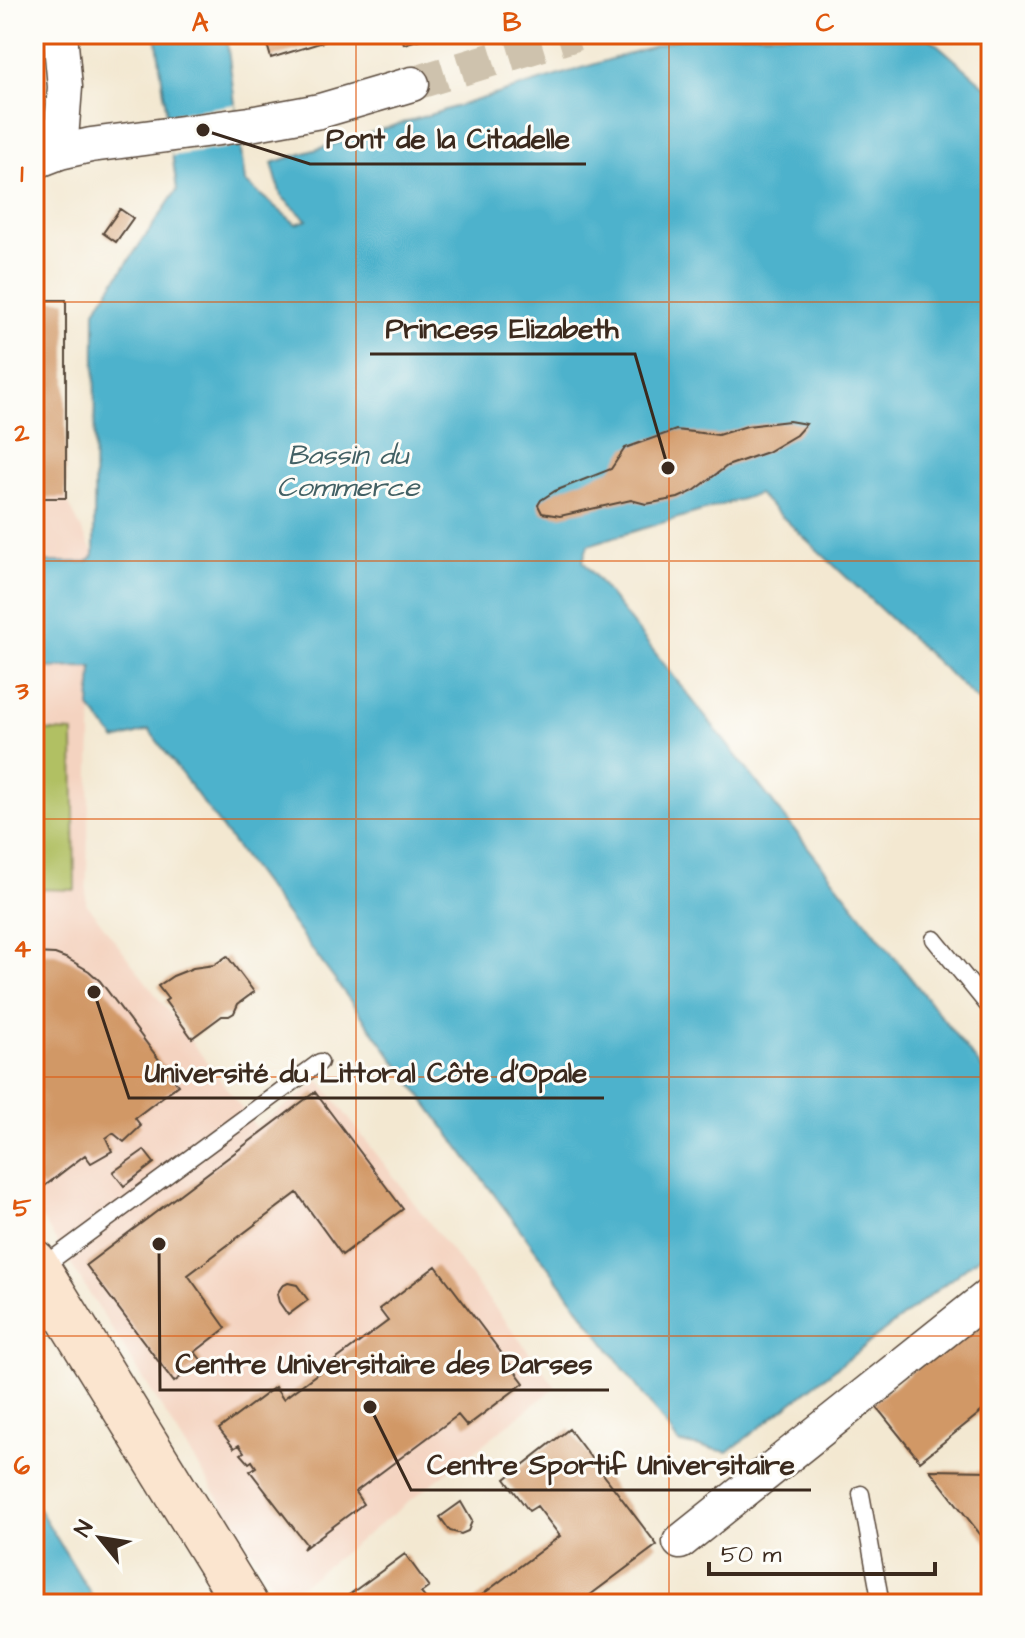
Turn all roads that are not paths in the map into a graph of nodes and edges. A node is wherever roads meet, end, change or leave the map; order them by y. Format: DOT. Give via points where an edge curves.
graph roads {
  1 [pos="60,34"];
  2 [pos="412,84"];
  3 [pos="47,157"];
  4 [pos="934,939"];
  5 [pos="991,1009"];
  6 [pos="320,1062"];
  7 [pos="36,1266"];
  8 [pos="991,1294"];
  9 [pos="861,1494"];
  10 [pos="680,1542"];
  11 [pos="245,1604"];
  12 [pos="881,1604"];
  1 -- 3 [label="street" via="65,87"];
  2 -- 3 [label="street" via="320,111"];
  4 -- 5 [label="lane"];
  6 -- 7 [label="lane"];
  7 -- 11 [label="street"];
  8 -- 10 [label="street"];
  9 -- 12 [label="lane"];
}
